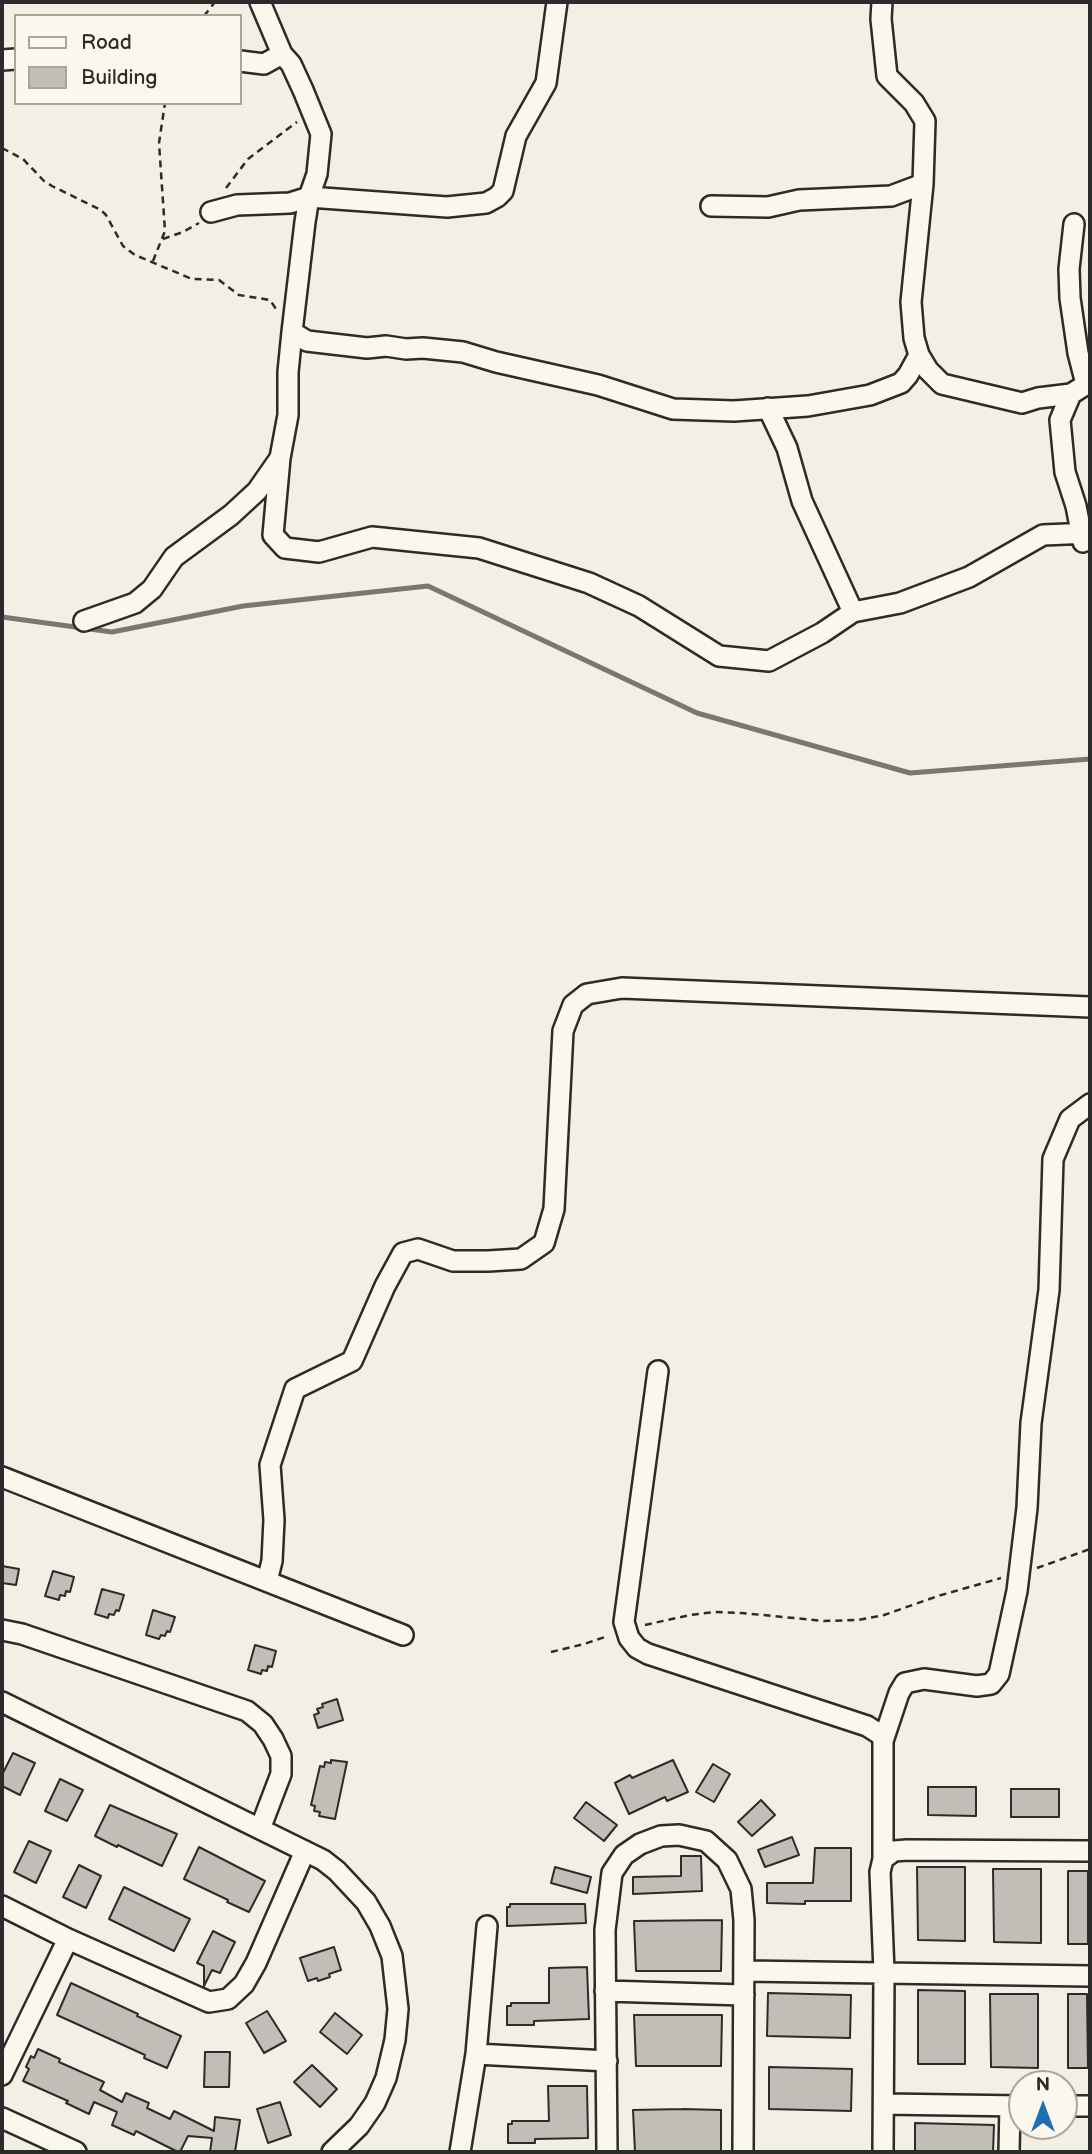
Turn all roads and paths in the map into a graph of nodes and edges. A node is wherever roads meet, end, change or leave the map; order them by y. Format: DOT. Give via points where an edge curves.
graph roads {
  1 [pos="260,2"];
  2 [pos="557,2"];
  3 [pos="882,2"];
  4 [pos="282,54"];
  5 [pos="242,61"];
  6 [pos="166,105"];
  7 [pos="314,115"];
  8 [pos="2,148"];
  9 [pos="923,184"];
  10 [pos="309,197"];
  11 [pos="711,206"];
  12 [pos="211,212"];
  13 [pos="1074,224"];
  14 [pos="163,239"];
  15 [pos="153,261"];
  16 [pos="292,332"];
  17 [pos="919,355"];
  18 [pos="938,380"];
  19 [pos="901,383"];
  20 [pos="1083,387"];
  21 [pos="768,408"];
  22 [pos="280,458"];
  23 [pos="1085,536"];
  24 [pos="853,612"];
  25 [pos="84,621"];
  26 [pos="1090,1007"];
  27 [pos="1090,1104"];
  28 [pos="658,1371"];
  29 [pos="2,1477"];
  30 [pos="1090,1549"];
  31 [pos="1020,1573"];
  32 [pos="267,1581"];
  33 [pos="626,1629"];
  34 [pos="2,1630"];
  35 [pos="403,1635"];
  36 [pos="551,1652"];
  37 [pos="2,1702"];
  38 [pos="883,1741"];
  39 [pos="260,1829"];
  40 [pos="305,1851"];
  41 [pos="1090,1851"];
  42 [pos="883,1859"];
  43 [pos="2,1906"];
  44 [pos="488,1926"];
  45 [pos="68,1939"];
  46 [pos="744,1971"];
  47 [pos="884,1972"];
  48 [pos="1090,1976"];
  49 [pos="605,1991"];
  50 [pos="744,1995"];
  51 [pos="476,2054"];
  52 [pos="607,2061"];
  53 [pos="2,2075"];
  54 [pos="884,2104"];
  55 [pos="1008,2106"];
  56 [pos="2,2118"];
  57 [pos="76,2152"];
  58 [pos="332,2152"];
  59 [pos="460,2152"];
  60 [pos="607,2152"];
  61 [pos="743,2152"];
  62 [pos="883,2152"];
  1 -- 4 [label="street"];
  2 -- 10 [label="street" via="545,83 516,136 503,191 497,197 486,203 447,207"];
  3 -- 9 [label="street" via="887,76 915,103 925,121"];
  4 -- 5 [label="street" via="264,64"];
  4 -- 7 [label="street"];
  6 -- 14 [label="path" via="159,143"];
  7 -- 10 [label="street" via="321,134 317,174"];
  7 -- 12 [label="path" via="298,121 248,159"];
  8 -- 15 [label="path" via="23,159 52,186 101,210 123,246"];
  9 -- 11 [label="street" via="891,195 799,200 768,207"];
  9 -- 17 [label="street" via="911,302"];
  10 -- 12 [label="street" via="290,204 237,205"];
  10 -- 16 [label="street"];
  12 -- 14 [label="path" via="197,224"];
  13 -- 20 [label="street" via="1070,299"];
  14 -- 15 [label="path"];
  15 -- 16 [label="path" via="192,279 219,280 239,295 270,300"];
  16 -- 21 [label="street" via="307,341 463,352 598,385 673,409"];
  16 -- 22 [label="street" via="288,415"];
  17 -- 18 [label="street"];
  17 -- 19 [label="street"];
  18 -- 19 [label="street"];
  18 -- 20 [label="street" via="1022,403"];
  19 -- 21 [label="street" via="870,395"];
  20 -- 23 [label="street" via="1060,420 1065,472"];
  21 -- 24 [label="street" via="787,448 802,501"];
  22 -- 24 [label="street" via="273,535 285,548 319,552 372,537 479,548 589,583 639,606 719,656 769,661"];
  22 -- 25 [label="street" via="257,491 174,557 152,589 135,603"];
  23 -- 24 [label="street" via="1043,535 969,577 900,603"];
  26 -- 32 [label="street" via="622,988 587,994 573,1005 563,1031 554,1209 544,1243 521,1259 453,1261 418,1249 403,1253 352,1361 295,1389 270,1465 274,1520"];
  27 -- 31 [label="street" via="1070,1119 1053,1159 1049,1290 1031,1423"];
  28 -- 33 [label="street"];
  29 -- 32 [label="street"];
  30 -- 31 [label="path"];
  31 -- 33 [label="path" via="858,1620 824,1622 715,1612"];
  31 -- 38 [label="street" via="999,1674 991,1684 923,1679 905,1683"];
  32 -- 35 [label="street"];
  33 -- 36 [label="path"];
  33 -- 38 [label="street" via="637,1648 648,1654 867,1726"];
  34 -- 39 [label="street" via="247,1711 263,1724 281,1756 281,1774"];
  37 -- 39 [label="street"];
  38 -- 42 [label="street"];
  39 -- 40 [label="street"];
  40 -- 45 [label="street" via="256,1963 228,1999 209,2003"];
  40 -- 58 [label="street" via="337,1871 366,1902 392,1956 396,1981 395,2040 386,2078 359,2126"];
  41 -- 42 [label="street" via="907,1850 894,1851"];
  42 -- 47 [label="street"];
  43 -- 45 [label="street"];
  44 -- 51 [label="street"];
  45 -- 53 [label="street"];
  46 -- 47 [label="street"];
  46 -- 49 [label="street" via="741,1889 727,1860 706,1841 661,1836 624,1855 612,1873 605,1930"];
  46 -- 50 [label="street"];
  47 -- 48 [label="street"];
  47 -- 54 [label="street"];
  49 -- 50 [label="street"];
  49 -- 52 [label="street"];
  50 -- 61 [label="street"];
  51 -- 52 [label="street"];
  51 -- 59 [label="street"];
  52 -- 60 [label="street"];
  54 -- 55 [label="street"];
  54 -- 62 [label="street"];
  56 -- 57 [label="street"];
}
